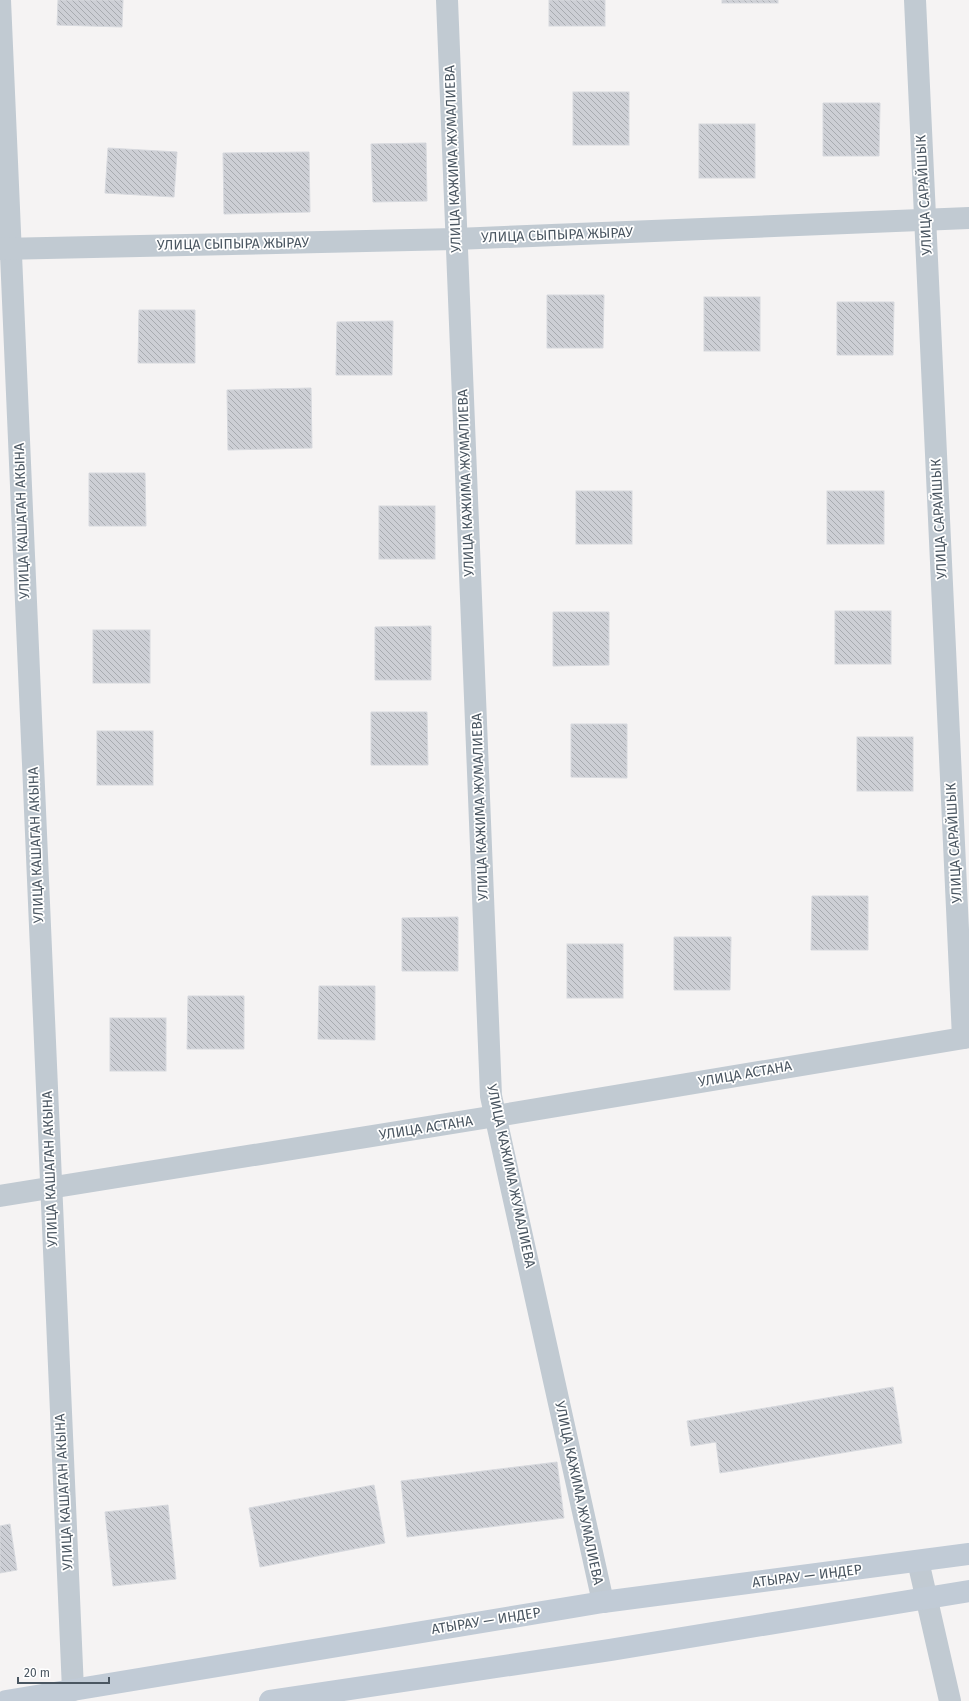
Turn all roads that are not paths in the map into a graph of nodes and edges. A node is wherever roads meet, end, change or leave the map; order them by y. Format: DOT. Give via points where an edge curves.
graph roads {
  1 [pos="0,0"];
  2 [pos="447,0"];
  3 [pos="915,0"];
  4 [pos="969,218"];
  5 [pos="925,220"];
  6 [pos="456,239"];
  7 [pos="5,249"];
  8 [pos="966,1037"];
  9 [pos="496,1116"];
  10 [pos="51,1187"];
  11 [pos="0,1196"];
  12 [pos="969,1554"];
  13 [pos="918,1562"];
  14 [pos="969,1591"];
  15 [pos="927,1599"];
  16 [pos="603,1602"];
  17 [pos="73,1690"];
  18 [pos="6,1701"];
  19 [pos="270,1701"];
  20 [pos="950,1701"];
  1 -- 7 [label="street, УЛИЦА КАШАГАН АКЫНА"];
  2 -- 6 [label="street, УЛИЦА КАЖИМА ЖУМАЛИЕВА"];
  3 -- 5 [label="street, УЛИЦА САРАЙШЫК"];
  4 -- 5 [label="street, УЛИЦА СЫПЫРА ЖЫРАУ"];
  5 -- 6 [label="street, УЛИЦА СЫПЫРА ЖЫРАУ"];
  5 -- 8 [label="street, УЛИЦА САРАЙШЫК"];
  6 -- 7 [label="street, УЛИЦА СЫПЫРА ЖЫРАУ"];
  6 -- 9 [label="street, УЛИЦА КАЖИМА ЖУМАЛИЕВА" via="492,1096"];
  7 -- 10 [label="street, УЛИЦА КАШАГАН АКЫНА"];
  8 -- 9 [label="street, УЛИЦА АСТАНА"];
  9 -- 10 [label="street, УЛИЦА АСТАНА"];
  9 -- 16 [label="street, УЛИЦА КАЖИМА ЖУМАЛИЕВА"];
  10 -- 11 [label="street, УЛИЦА АСТАНА"];
  10 -- 17 [label="street, УЛИЦА КАШАГАН АКЫНА"];
  12 -- 13 [label="main road, АТЫРАУ — ИНДЕР"];
  13 -- 15 [label="street"];
  13 -- 16 [label="main road, АТЫРАУ — ИНДЕР"];
  14 -- 15 [label="main road"];
  15 -- 19 [label="main road"];
  15 -- 20 [label="street"];
  16 -- 17 [label="main road, АТЫРАУ — ИНДЕР"];
  17 -- 18 [label="main road, АТЫРАУ — ИНДЕР"];
}
